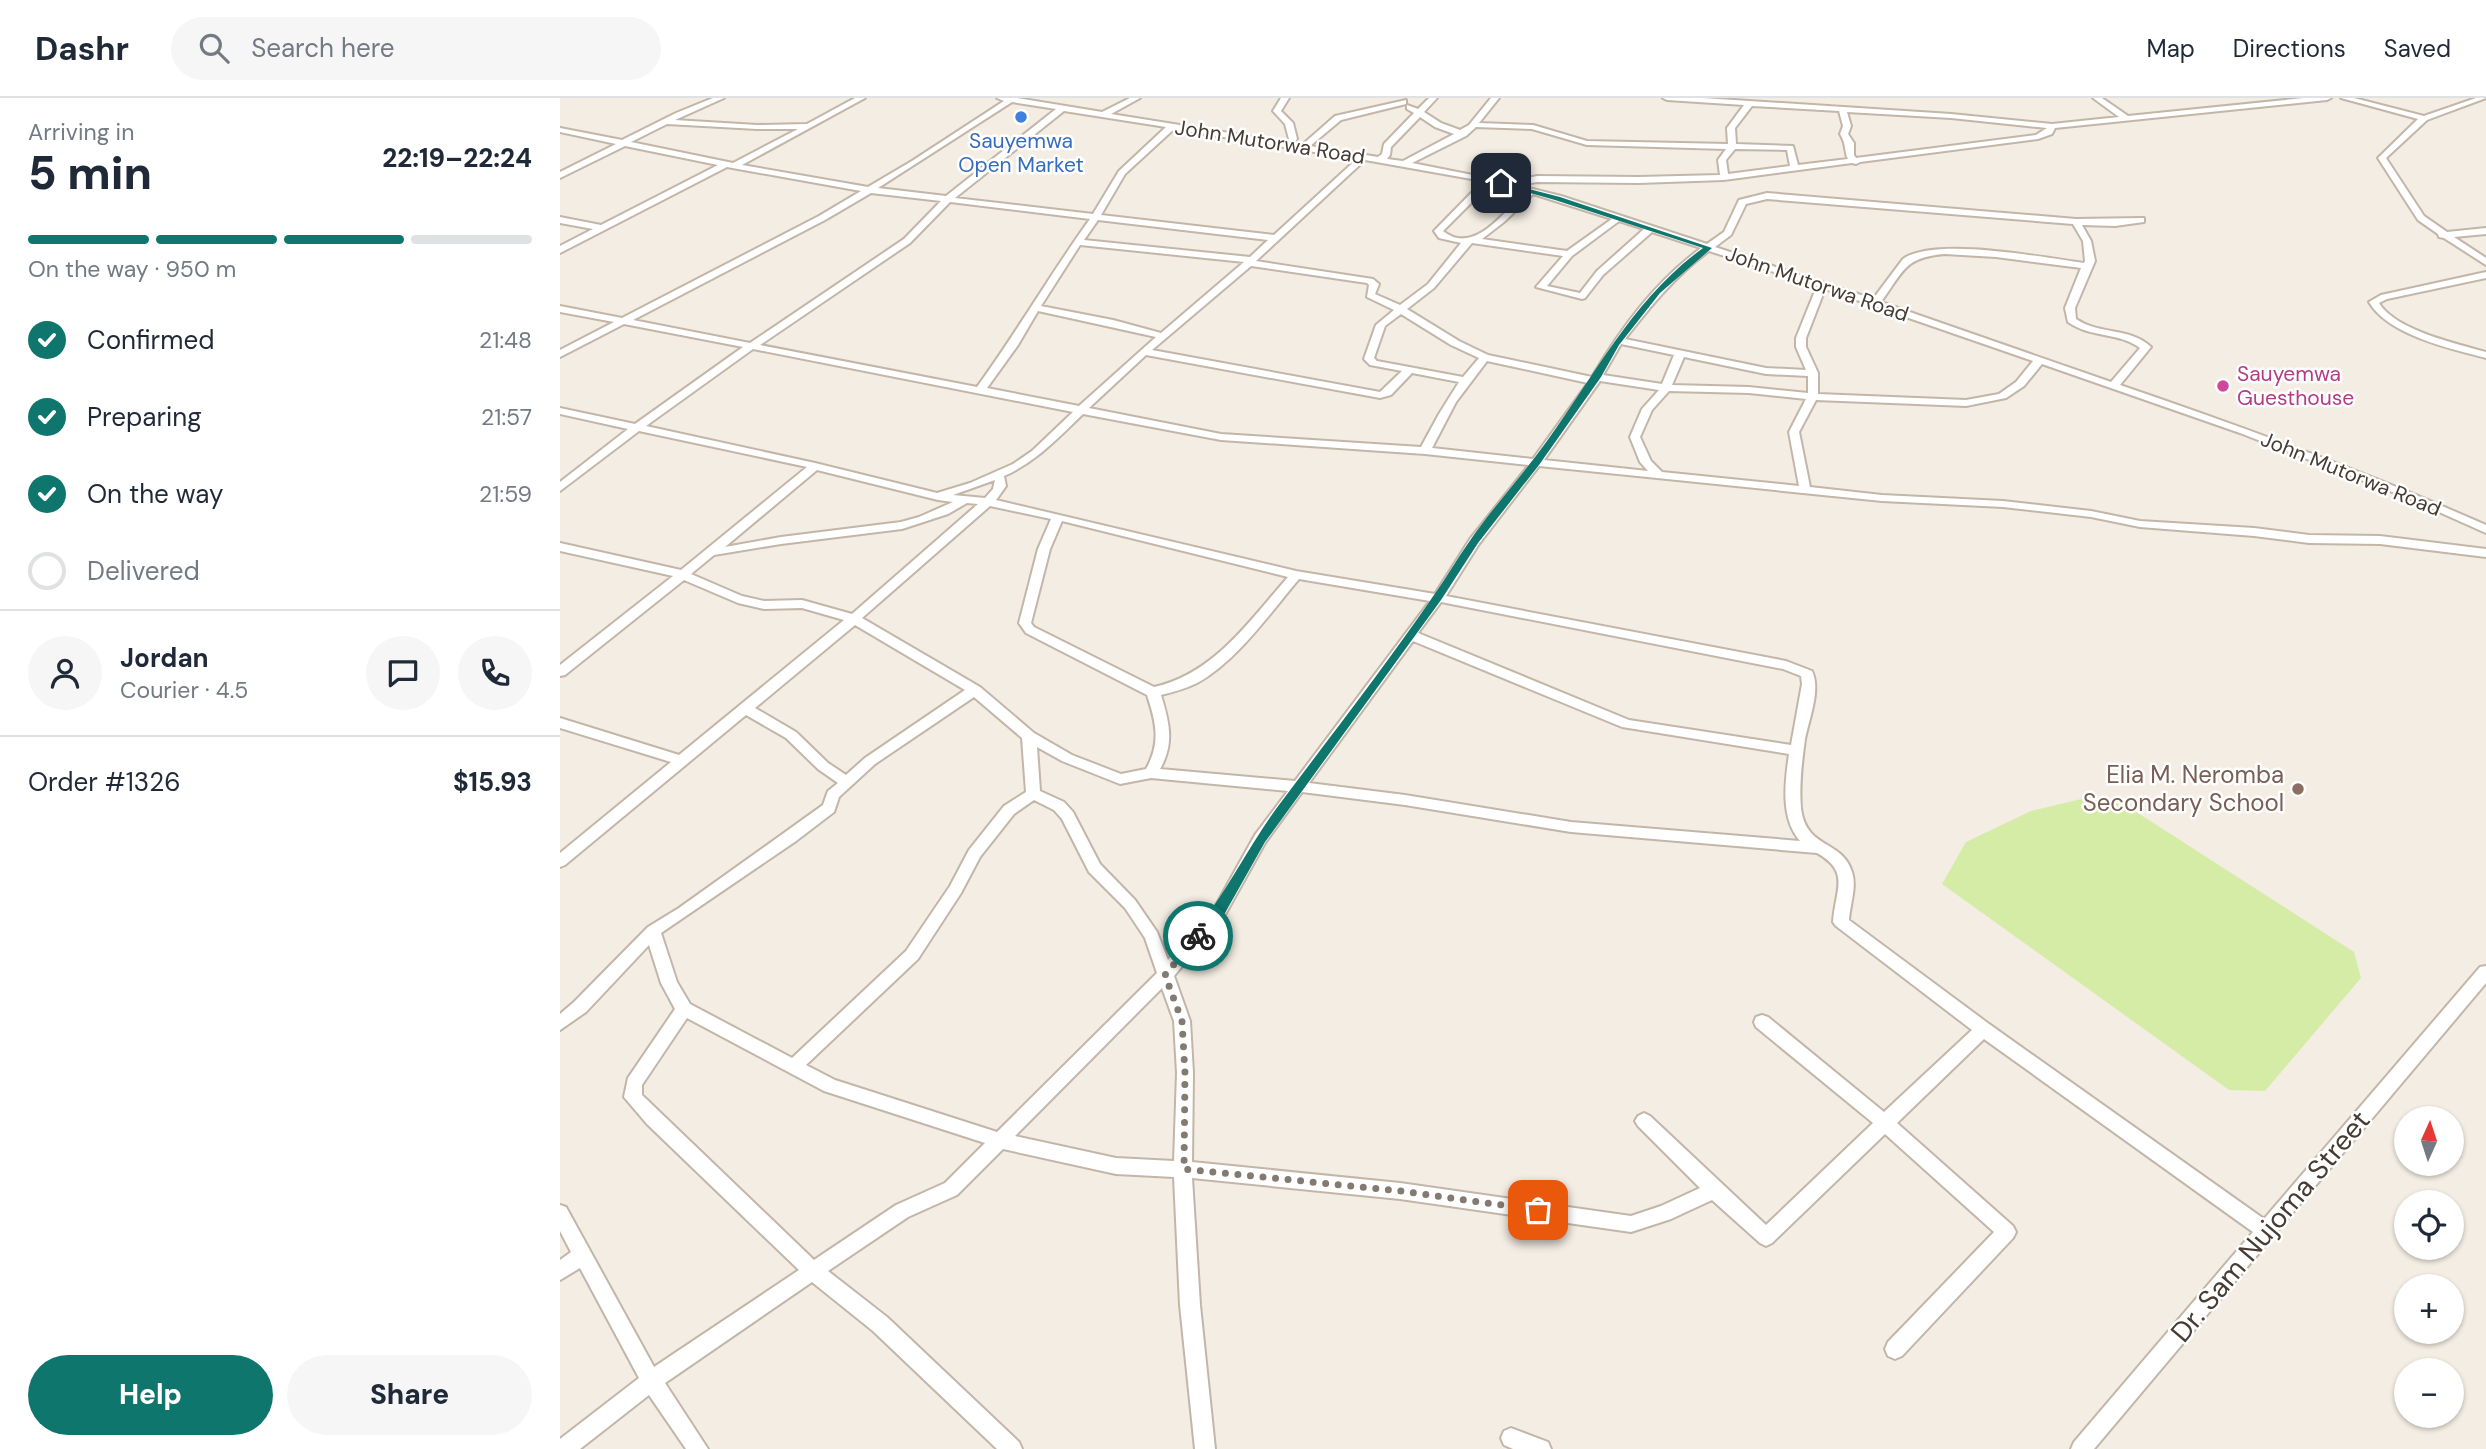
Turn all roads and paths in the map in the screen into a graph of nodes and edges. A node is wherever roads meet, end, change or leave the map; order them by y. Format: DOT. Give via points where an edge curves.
graph roads {
  1 [pos="720,98"];
  2 [pos="861,98"];
  3 [pos="1136,98"];
  4 [pos="1285,98"];
  5 [pos="1433,98"];
  6 [pos="1495,98"];
  7 [pos="1667,98"];
  8 [pos="2097,98"];
  9 [pos="2327,98"];
  10 [pos="2345,98"];
  11 [pos="2484,98"];
  12 [pos="1009,99"];
  13 [pos="1400,100"];
  14 [pos="1749,104"];
  15 [pos="2469,104"];
  16 [pos="1063,108"];
  17 [pos="1843,110"];
  18 [pos="2486,110"];
  19 [pos="1418,112"];
  20 [pos="1102,115"];
  21 [pos="2125,117"];
  22 [pos="2424,118"];
  23 [pos="664,122"];
  24 [pos="1476,125"];
  25 [pos="809,126"];
  26 [pos="1172,126"];
  27 [pos="2052,126"];
  28 [pos="560,130"];
  29 [pos="1464,134"];
  30 [pos="624,142"];
  31 [pos="1288,145"];
  32 [pos="1304,147"];
  33 [pos="1732,147"];
  34 [pos="1364,157"];
  35 [pos="1380,160"];
  36 [pos="1856,162"];
  37 [pos="731,164"];
  38 [pos="1405,164"];
  39 [pos="1795,169"];
  40 [pos="1760,173"];
  41 [pos="560,176"];
  42 [pos="1724,177"];
  43 [pos="1489,180"];
  44 [pos="1511,185"];
  45 [pos="870,190"];
  46 [pos="1531,191"];
  47 [pos="949,198"];
  48 [pos="1748,199"];
  49 [pos="1097,215"];
  50 [pos="1618,218"];
  51 [pos="2141,219"];
  52 [pos="560,220"];
  53 [pos="2076,222"];
  54 [pos="601,228"];
  55 [pos="1650,229"];
  56 [pos="2486,231"];
  57 [pos="2442,235"];
  58 [pos="1274,238"];
  59 [pos="1470,241"];
  60 [pos="1077,242"];
  61 [pos="1708,248"];
  62 [pos="560,250"];
  63 [pos="1569,254"];
  64 [pos="1250,262"];
  65 [pos="2486,262"];
  66 [pos="2086,267"];
  67 [pos="2486,275"];
  68 [pos="1822,285"];
  69 [pos="1874,303"];
  70 [pos="1036,308"];
  71 [pos="560,309"];
  72 [pos="1402,310"];
  73 [pos="625,321"];
  74 [pos="1163,336"];
  75 [pos="1619,341"];
  76 [pos="752,346"];
  77 [pos="1144,352"];
  78 [pos="560,354"];
  79 [pos="1680,354"];
  80 [pos="2486,355"];
  81 [pos="1485,357"];
  82 [pos="2039,361"];
  83 [pos="1410,369"];
  84 [pos="1812,373"];
  85 [pos="1596,379"];
  86 [pos="1465,380"];
  87 [pos="2113,386"];
  88 [pos="1666,388"];
  89 [pos="981,389"];
  90 [pos="1813,397"];
  91 [pos="560,411"];
  92 [pos="1081,411"];
  93 [pos="636,428"];
  94 [pos="1425,451"];
  95 [pos="1536,463"];
  96 [pos="815,466"];
  97 [pos="998,474"];
  98 [pos="1658,474"];
  99 [pos="560,488"];
  100 [pos="1805,490"];
  101 [pos="938,497"];
  102 [pos="963,501"];
  103 [pos="988,502"];
  104 [pos="1058,517"];
  105 [pos="2486,529"];
  106 [pos="560,547"];
  107 [pos="711,553"];
  108 [pos="2486,553"];
  109 [pos="681,574"];
  110 [pos="1296,575"];
  111 [pos="1438,598"];
  112 [pos="854,619"];
  113 [pos="1411,635"];
  114 [pos="560,671"];
  115 [pos="975,690"];
  116 [pos="1153,692"];
  117 [pos="746,709"];
  118 [pos="560,723"];
  119 [pos="1030,736"];
  120 [pos="1798,751"];
  121 [pos="682,761"];
  122 [pos="1151,773"];
  123 [pos="846,782"];
  124 [pos="1301,787"];
  125 [pos="1033,794"];
  126 [pos="1815,848"];
  127 [pos="560,861"];
  128 [pos="653,931"];
  129 [pos="2486,972"];
  130 [pos="1165,975"];
  131 [pos="684,1009"];
  132 [pos="1762,1022"];
  133 [pos="560,1023"];
  134 [pos="1983,1029"];
  135 [pos="794,1066"];
  136 [pos="1644,1121"];
  137 [pos="1886,1124"];
  138 [pos="1001,1141"];
  139 [pos="1184,1169"];
  140 [pos="1714,1190"];
  141 [pos="560,1213"];
  142 [pos="2266,1231"];
  143 [pos="582,1255"];
  144 [pos="560,1271"];
  145 [pos="813,1271"];
  146 [pos="1895,1349"];
  147 [pos="651,1381"];
  148 [pos="1511,1438"];
  149 [pos="564,1449"];
  150 [pos="698,1449"];
  151 [pos="1012,1449"];
  152 [pos="1205,1449"];
  153 [pos="1541,1449"];
  154 [pos="2081,1449"];
  1 -- 23 [label="street"];
  2 -- 25 [label="street"];
  3 -- 20 [label="street"];
  4 -- 31 [label="street" via="1277,111 1290,126 1293,139"];
  5 -- 19 [label="street"];
  6 -- 24 [label="street"];
  7 -- 14 [label="street"];
  8 -- 21 [label="street"];
  9 -- 21 [label="street"];
  10 -- 22 [label="street"];
  11 -- 15 [label="street"];
  12 -- 16 [label="street, John Mutorwa Road"];
  12 -- 45 [label="street"];
  13 -- 19 [label="street"];
  13 -- 32 [label="street" via="1345,115"];
  14 -- 17 [label="street"];
  14 -- 33 [label="street" via="1731,128"];
  15 -- 18 [label="street"];
  15 -- 22 [label="street"];
  16 -- 20 [label="street, John Mutorwa Road"];
  16 -- 47 [label="street"];
  17 -- 27 [label="street"];
  17 -- 36 [label="street" via="1844,134"];
  19 -- 29 [label="street"];
  19 -- 35 [label="street"];
  20 -- 26 [label="street, John Mutorwa Road"];
  21 -- 27 [label="street"];
  22 -- 57 [label="street" via="2382,158 2421,218"];
  23 -- 25 [label="street"];
  23 -- 30 [label="street"];
  24 -- 29 [label="street"];
  24 -- 33 [label="street" via="1529,126 1587,143"];
  25 -- 37 [label="street"];
  26 -- 31 [label="street, John Mutorwa Road"];
  26 -- 49 [label="street" via="1122,173"];
  27 -- 36 [label="street" via="2038,137"];
  28 -- 30 [label="street"];
  29 -- 38 [label="street"];
  30 -- 37 [label="street"];
  30 -- 41 [label="street"];
  31 -- 32 [label="street, John Mutorwa Road"];
  32 -- 34 [label="street, John Mutorwa Road"];
  33 -- 39 [label="street" via="1790,149"];
  33 -- 42 [label="street" via="1722,160"];
  34 -- 35 [label="street, John Mutorwa Road"];
  34 -- 58 [label="street"];
  35 -- 38 [label="street, John Mutorwa Road"];
  36 -- 39 [label="street"];
  37 -- 45 [label="street"];
  37 -- 54 [label="street"];
  38 -- 43 [label="street, John Mutorwa Road"];
  39 -- 40 [label="street"];
  40 -- 42 [label="street"];
  40 -- 48 [label="street"];
  42 -- 44 [label="street" via="1537,179"];
  43 -- 44 [label="street, John Mutorwa Road"];
  43 -- 59 [label="street" via="1438,231 1442,236"];
  44 -- 46 [label="street, John Mutorwa Road"];
  45 -- 47 [label="street"];
  45 -- 73 [label="street"];
  46 -- 50 [label="street, John Mutorwa Road"];
  46 -- 59 [label="street"];
  47 -- 49 [label="street"];
  47 -- 76 [label="street" via="907,241"];
  48 -- 53 [label="street" via="1767,196"];
  48 -- 61 [label="street" via="1742,202 1728,233"];
  49 -- 58 [label="street"];
  49 -- 60 [label="street"];
  50 -- 55 [label="street, John Mutorwa Road"];
  50 -- 63 [label="street"];
  51 -- 53 [label="street"];
  52 -- 54 [label="street"];
  53 -- 66 [label="street" via="2087,241 2090,261"];
  54 -- 62 [label="street"];
  55 -- 61 [label="street, John Mutorwa Road"];
  55 -- 63 [label="street" via="1600,273 1582,296 1541,287"];
  56 -- 57 [label="street"];
  57 -- 65 [label="street"];
  58 -- 64 [label="street"];
  59 -- 63 [label="street"];
  59 -- 72 [label="street" via="1431,286"];
  60 -- 64 [label="street"];
  60 -- 70 [label="street"];
  61 -- 68 [label="street, John Mutorwa Road"];
  61 -- 75 [label="street" via="1657,292"];
  64 -- 72 [label="street" via="1370,281 1374,284 1370,295"];
  64 -- 74 [label="street"];
  66 -- 69 [label="street" via="1928,252 1909,259"];
  66 -- 87 [label="street" via="2070,308 2074,323 2128,337 2146,347"];
  67 -- 80 [label="street" via="2374,302 2378,312 2407,328"];
  68 -- 69 [label="street, John Mutorwa Road"];
  68 -- 84 [label="street" via="1801,338"];
  69 -- 82 [label="street, John Mutorwa Road"];
  70 -- 74 [label="street"];
  70 -- 89 [label="street"];
  71 -- 73 [label="street"];
  72 -- 81 [label="street"];
  72 -- 83 [label="street" via="1381,325 1369,359"];
  73 -- 76 [label="street"];
  73 -- 78 [label="street"];
  74 -- 77 [label="street"];
  75 -- 79 [label="street"];
  75 -- 85 [label="street"];
  76 -- 89 [label="street"];
  76 -- 93 [label="street"];
  77 -- 83 [label="street" via="1380,395"];
  77 -- 92 [label="street"];
  79 -- 84 [label="street" via="1766,371"];
  79 -- 88 [label="street"];
  81 -- 85 [label="street"];
  81 -- 86 [label="street"];
  82 -- 87 [label="street, John Mutorwa Road"];
  82 -- 90 [label="street" via="2020,384 2002,396 1979,402"];
  83 -- 86 [label="street"];
  84 -- 90 [label="street"];
  85 -- 88 [label="street"];
  85 -- 95 [label="street"];
  86 -- 94 [label="street"];
  87 -- 105 [label="street, John Mutorwa Road" via="2244,431"];
  88 -- 90 [label="street"];
  88 -- 98 [label="street" via="1647,409 1635,437 1646,462"];
  89 -- 92 [label="street"];
  90 -- 100 [label="street" via="1794,432"];
  91 -- 93 [label="street"];
  92 -- 94 [label="street" via="1233,439"];
  92 -- 97 [label="street" via="1036,453"];
  93 -- 96 [label="street"];
  93 -- 99 [label="street"];
  94 -- 95 [label="street"];
  95 -- 98 [label="street"];
  95 -- 111 [label="street" via="1474,542"];
  96 -- 101 [label="street"];
  96 -- 107 [label="street"];
  97 -- 101 [label="street"];
  97 -- 103 [label="street" via="1000,488"];
  98 -- 100 [label="street"];
  100 -- 108 [label="street" via="2003,504 2140,524 2309,539 2380,540"];
  101 -- 102 [label="street"];
  102 -- 103 [label="street"];
  102 -- 107 [label="street" via="926,520"];
  103 -- 104 [label="street"];
  103 -- 112 [label="street"];
  104 -- 110 [label="street"];
  104 -- 116 [label="street" via="1044,549 1024,623"];
  106 -- 109 [label="street"];
  107 -- 109 [label="street"];
  109 -- 112 [label="street" via="738,599 764,605 802,604"];
  109 -- 114 [label="street"];
  110 -- 111 [label="street"];
  110 -- 116 [label="street" via="1214,664 1195,679"];
  111 -- 113 [label="street"];
  111 -- 120 [label="street" via="1786,665 1807,674 1809,684"];
  112 -- 115 [label="street"];
  112 -- 117 [label="street"];
  113 -- 120 [label="street" via="1627,724"];
  113 -- 124 [label="street"];
  115 -- 119 [label="street"];
  115 -- 123 [label="street" via="893,743"];
  116 -- 122 [label="street" via="1166,732 1164,748"];
  117 -- 121 [label="street"];
  117 -- 123 [label="street" via="792,735"];
  118 -- 121 [label="street"];
  119 -- 122 [label="street" via="1067,758 1120,779"];
  119 -- 125 [label="street"];
  120 -- 126 [label="street" via="1793,806 1798,830"];
  121 -- 127 [label="street"];
  122 -- 124 [label="street"];
  123 -- 128 [label="street" via="820,816"];
  124 -- 126 [label="street" via="1570,827"];
  124 -- 130 [label="street" via="1261,839 1221,909"];
  125 -- 130 [label="street" via="1059,806 1068,816 1094,868 1130,904 1152,936"];
  125 -- 135 [label="street" via="1009,810 974,854 912,955"];
  126 -- 134 [label="street" via="1838,859 1846,870 1841,922"];
  128 -- 131 [label="street" via="669,984"];
  128 -- 133 [label="street"];
  129 -- 142 [label="street, Dr. Sam Nujoma Street"];
  130 -- 138 [label="street"];
  130 -- 139 [label="street" via="1182,1021"];
  131 -- 135 [label="street"];
  131 -- 145 [label="street" via="634,1083 634,1097"];
  132 -- 137 [label="street"];
  134 -- 137 [label="street"];
  134 -- 142 [label="street"];
  135 -- 138 [label="street" via="830,1086"];
  136 -- 140 [label="street"];
  137 -- 140 [label="street" via="1766,1237"];
  137 -- 146 [label="street" via="2007,1232"];
  138 -- 139 [label="street" via="1116,1166"];
  138 -- 145 [label="street" via="951,1189 902,1211"];
  139 -- 140 [label="street" via="1400,1191 1631,1224"];
  139 -- 152 [label="street" via="1190,1305"];
  141 -- 143 [label="street"];
  142 -- 154 [label="street, Dr. Sam Nujoma Street"];
  143 -- 144 [label="street"];
  143 -- 147 [label="street"];
  145 -- 147 [label="street"];
  145 -- 151 [label="street" via="880,1324"];
  147 -- 149 [label="street"];
  147 -- 150 [label="street"];
  148 -- 153 [label="street"];
}
